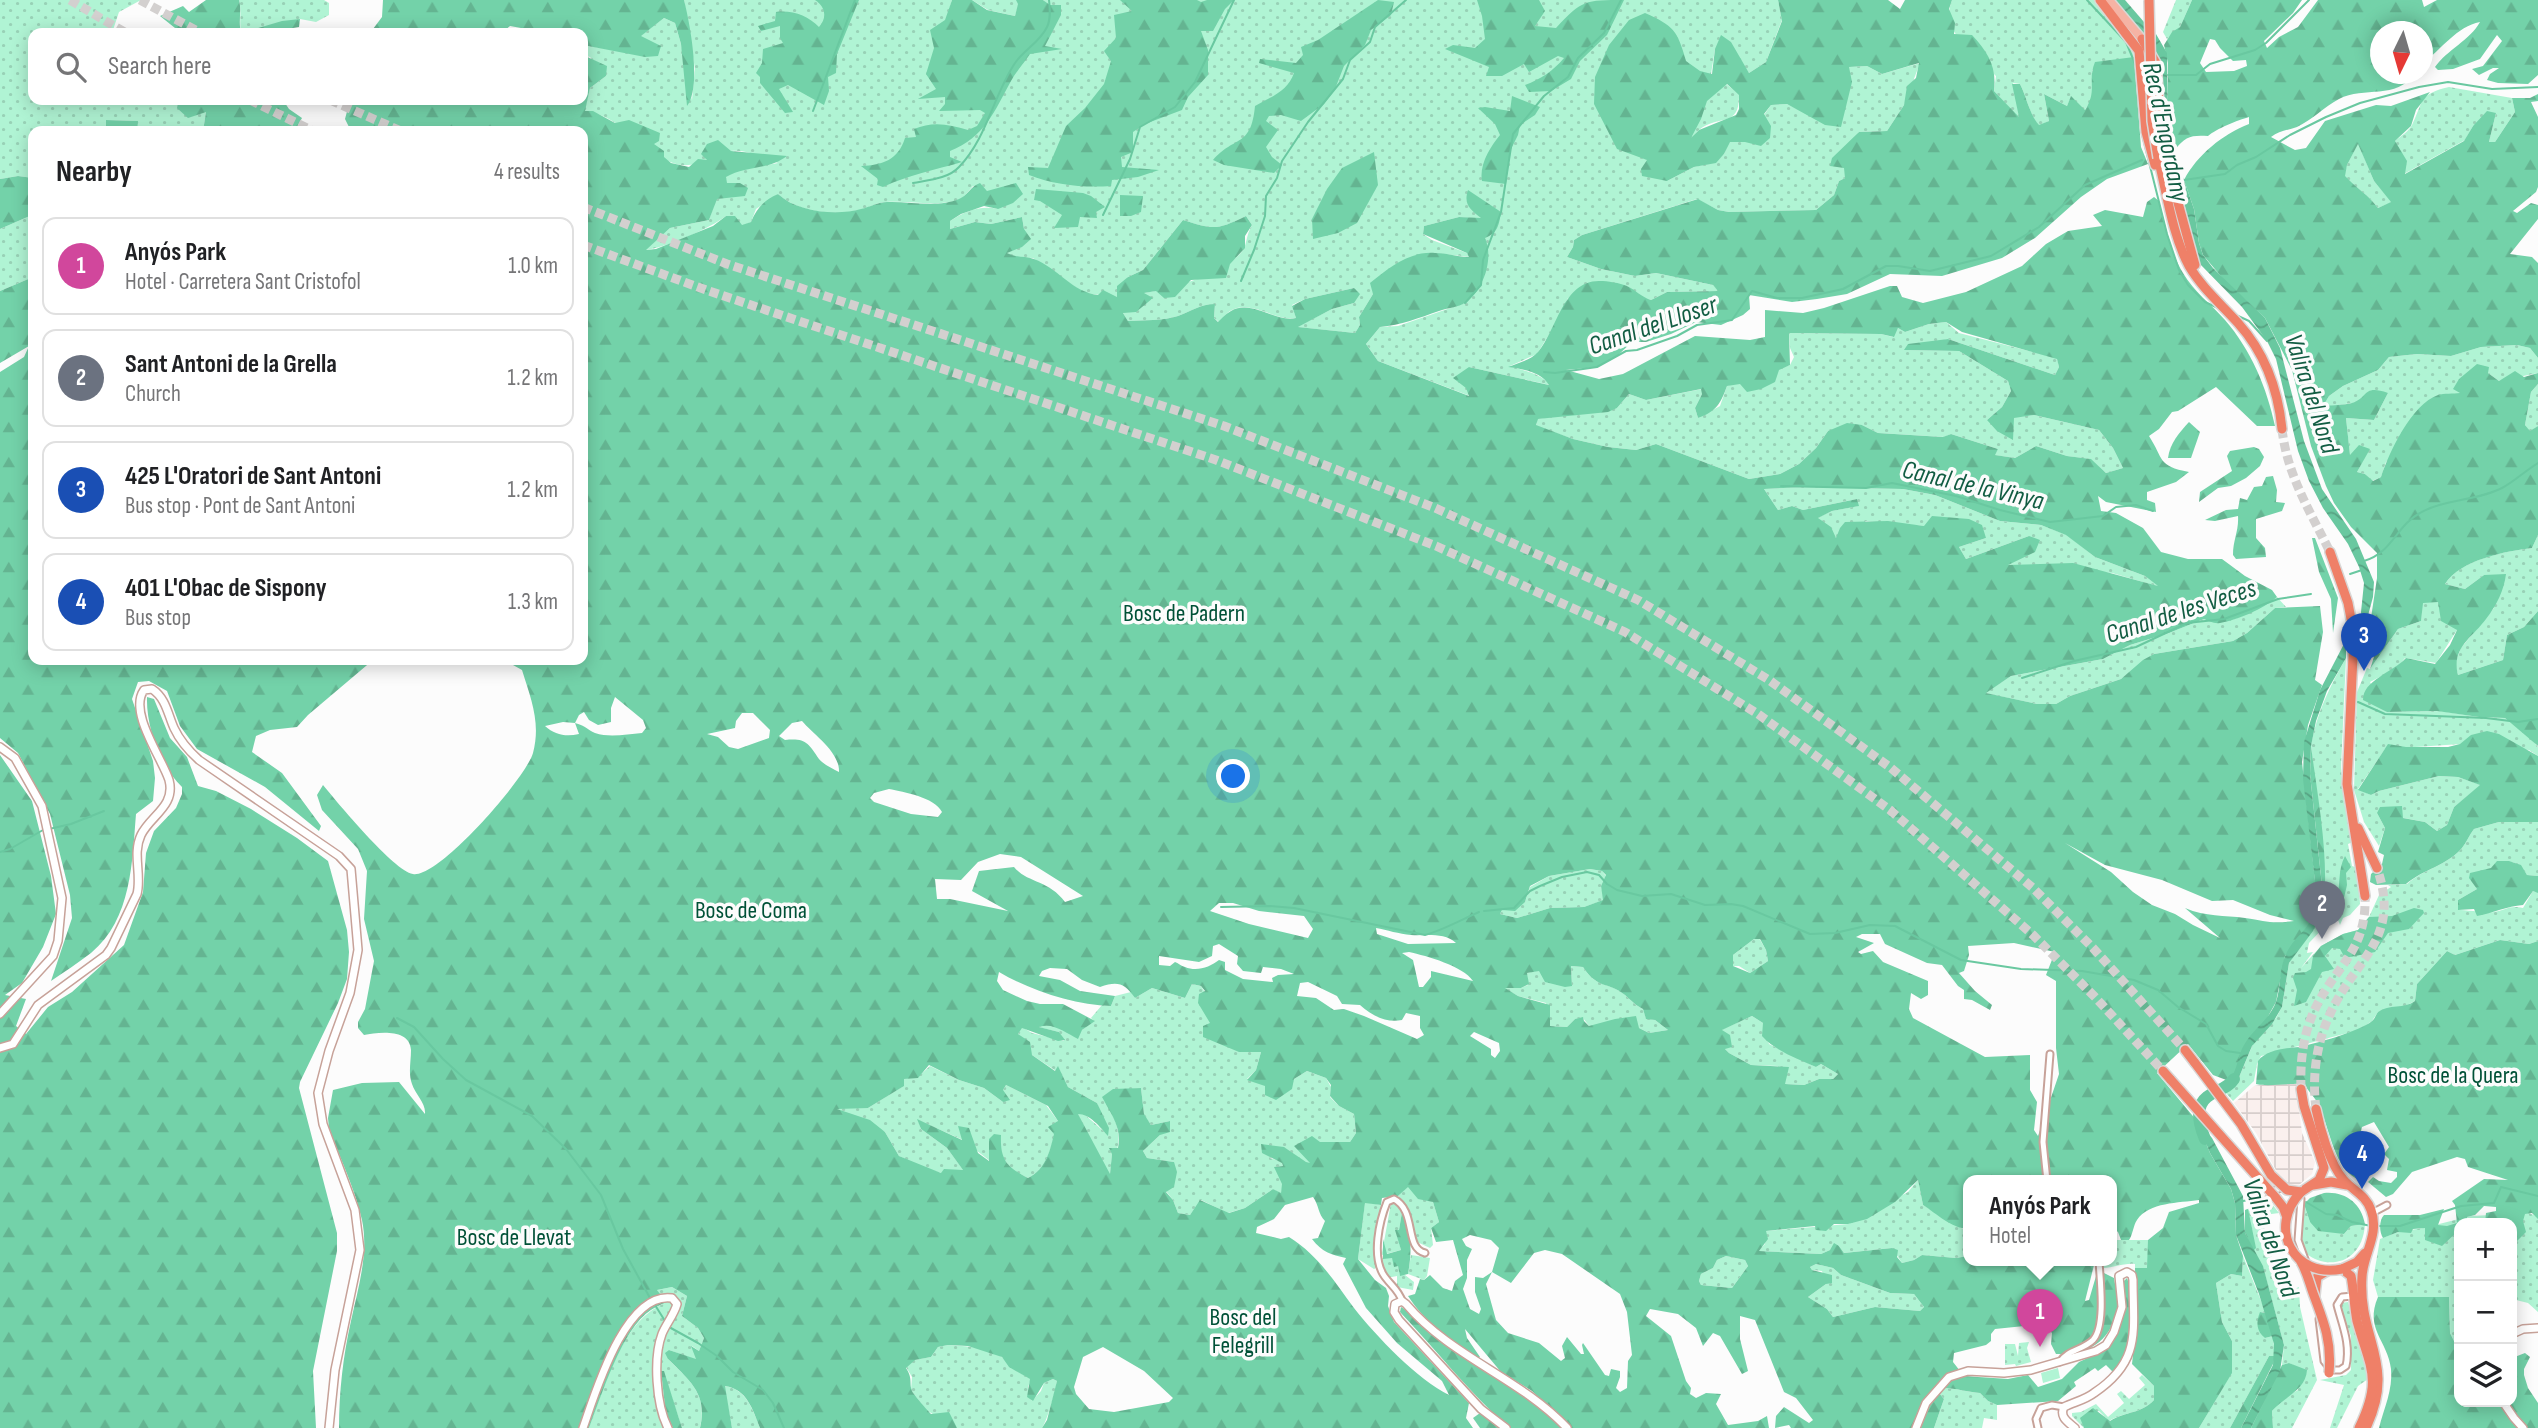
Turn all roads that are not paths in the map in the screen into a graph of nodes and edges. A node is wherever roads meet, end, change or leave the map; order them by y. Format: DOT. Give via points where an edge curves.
graph roads {
  1 [pos="2100,0"];
  2 [pos="2109,0"];
  3 [pos="2149,0"];
  4 [pos="2142,39"];
  5 [pos="2178,237"];
  6 [pos="2214,299"];
  7 [pos="2282,429"];
  8 [pos="2330,552"];
  9 [pos="0,747"];
  10 [pos="2352,814"];
  11 [pos="2377,868"];
  12 [pos="2365,896"];
  13 [pos="0,1014"];
  14 [pos="0,1048"];
  15 [pos="2185,1050"];
  16 [pos="2050,1054"];
  17 [pos="2163,1071"];
  18 [pos="2301,1089"];
  19 [pos="2316,1110"];
  20 [pos="2046,1175"];
  21 [pos="2313,1185"];
  22 [pos="2352,1188"];
  23 [pos="2301,1192"];
  24 [pos="2257,1205"];
  25 [pos="2387,1205"];
  26 [pos="2372,1213"];
  27 [pos="2286,1215"];
  28 [pos="2368,1249"];
  29 [pos="1425,1253"];
  30 [pos="2300,1260"];
  31 [pos="2099,1266"];
  32 [pos="2342,1269"];
  33 [pos="2327,1271"];
  34 [pos="2357,1284"];
  35 [pos="2353,1296"];
  36 [pos="2315,1297"];
  37 [pos="1402,1301"];
  38 [pos="2538,1328"];
  39 [pos="2517,1332"];
  40 [pos="2060,1362"];
  41 [pos="2329,1373"];
  42 [pos="2064,1407"];
  43 [pos="2506,1407"];
  44 [pos="329,1428"];
  45 [pos="583,1428"];
  46 [pos="668,1428"];
  47 [pos="1506,1428"];
  48 [pos="1567,1428"];
  49 [pos="1916,1428"];
  50 [pos="2038,1428"];
  51 [pos="2075,1428"];
  52 [pos="2359,1428"];
  53 [pos="2366,1428"];
  54 [pos="2523,1428"];
  1 -- 5 [label="highway" via="2139,51 2148,141"];
  2 -- 4 [label="main road"];
  3 -- 5 [label="highway, bridge" via="2152,121"];
  4 -- 6 [label="highway" via="2157,63 2160,133 2185,232 2196,267"];
  5 -- 6 [label="highway" via="2189,265"];
  6 -- 7 [label="highway" via="2262,356 2275,388"];
  8 -- 10 [label="highway" via="2351,613 2354,649 2347,771"];
  9 -- 13 [label="main road" via="11,754 42,806 62,890 58,941 48,963"];
  10 -- 11 [label="highway"];
  10 -- 12 [label="highway"];
  14 -- 44 [label="main road" via="13,1044 38,1005 106,955 137,894 138,843 170,793 169,779 151,745 140,704 141,694 152,689 159,694 181,741 199,760 339,856 351,869 358,950 351,993 318,1093 323,1124 355,1210 360,1250 338,1350"];
  15 -- 23 [label="highway, bridge" via="2272,1175 2287,1190"];
  16 -- 20 [label="street" via="2043,1142"];
  17 -- 27 [label="highway, bridge"];
  18 -- 21 [label="highway" via="2324,1163 2322,1177"];
  19 -- 22 [label="highway" via="2335,1165"];
  21 -- 22 [label="highway" via="2331,1182"];
  21 -- 23 [label="highway"];
  22 -- 26 [label="highway" via="2365,1198"];
  23 -- 27 [label="highway, bridge"];
  24 -- 35 [label="street" via="2258,1195 2287,1186 2298,1190 2298,1240 2312,1282 2324,1361 2331,1370 2344,1368 2348,1361 2337,1303"];
  25 -- 26 [label="street"];
  26 -- 28 [label="highway" via="2374,1231"];
  27 -- 30 [label="highway, bridge" via="2287,1240"];
  28 -- 32 [label="highway" via="2357,1262"];
  28 -- 34 [label="highway"];
  29 -- 37 [label="street" via="1415,1247 1402,1206 1394,1199 1387,1202 1377,1259"];
  30 -- 33 [label="highway, bridge"];
  30 -- 36 [label="highway, bridge"];
  31 -- 40 [label="street" via="2097,1332 2092,1341"];
  32 -- 33 [label="highway, bridge"];
  32 -- 34 [label="highway"];
  33 -- 36 [label="highway, bridge" via="2318,1278"];
  34 -- 35 [label="highway"];
  34 -- 53 [label="highway" via="2379,1373 2376,1405"];
  35 -- 52 [label="highway" via="2372,1370 2370,1402"];
  36 -- 41 [label="highway, bridge" via="2330,1345"];
  37 -- 47 [label="main road" via="1394,1308 1399,1320 1481,1409"];
  37 -- 48 [label="main road" via="1442,1339 1531,1395"];
  38 -- 39 [label="main road"];
  40 -- 42 [label="main road" via="2109,1342 2122,1307 2119,1276 2124,1271 2130,1273 2134,1331 2127,1361 2096,1392"];
  40 -- 49 [label="main road" via="2031,1370 1968,1371 1949,1377 1933,1392"];
  42 -- 50 [label="street" via="2041,1408"];
  42 -- 51 [label="main road" via="2064,1419"];
  43 -- 54 [label="main road"];
  45 -- 46 [label="main road" via="598,1383 626,1327 651,1301 666,1297 677,1304 657,1352 657,1377"];
}
